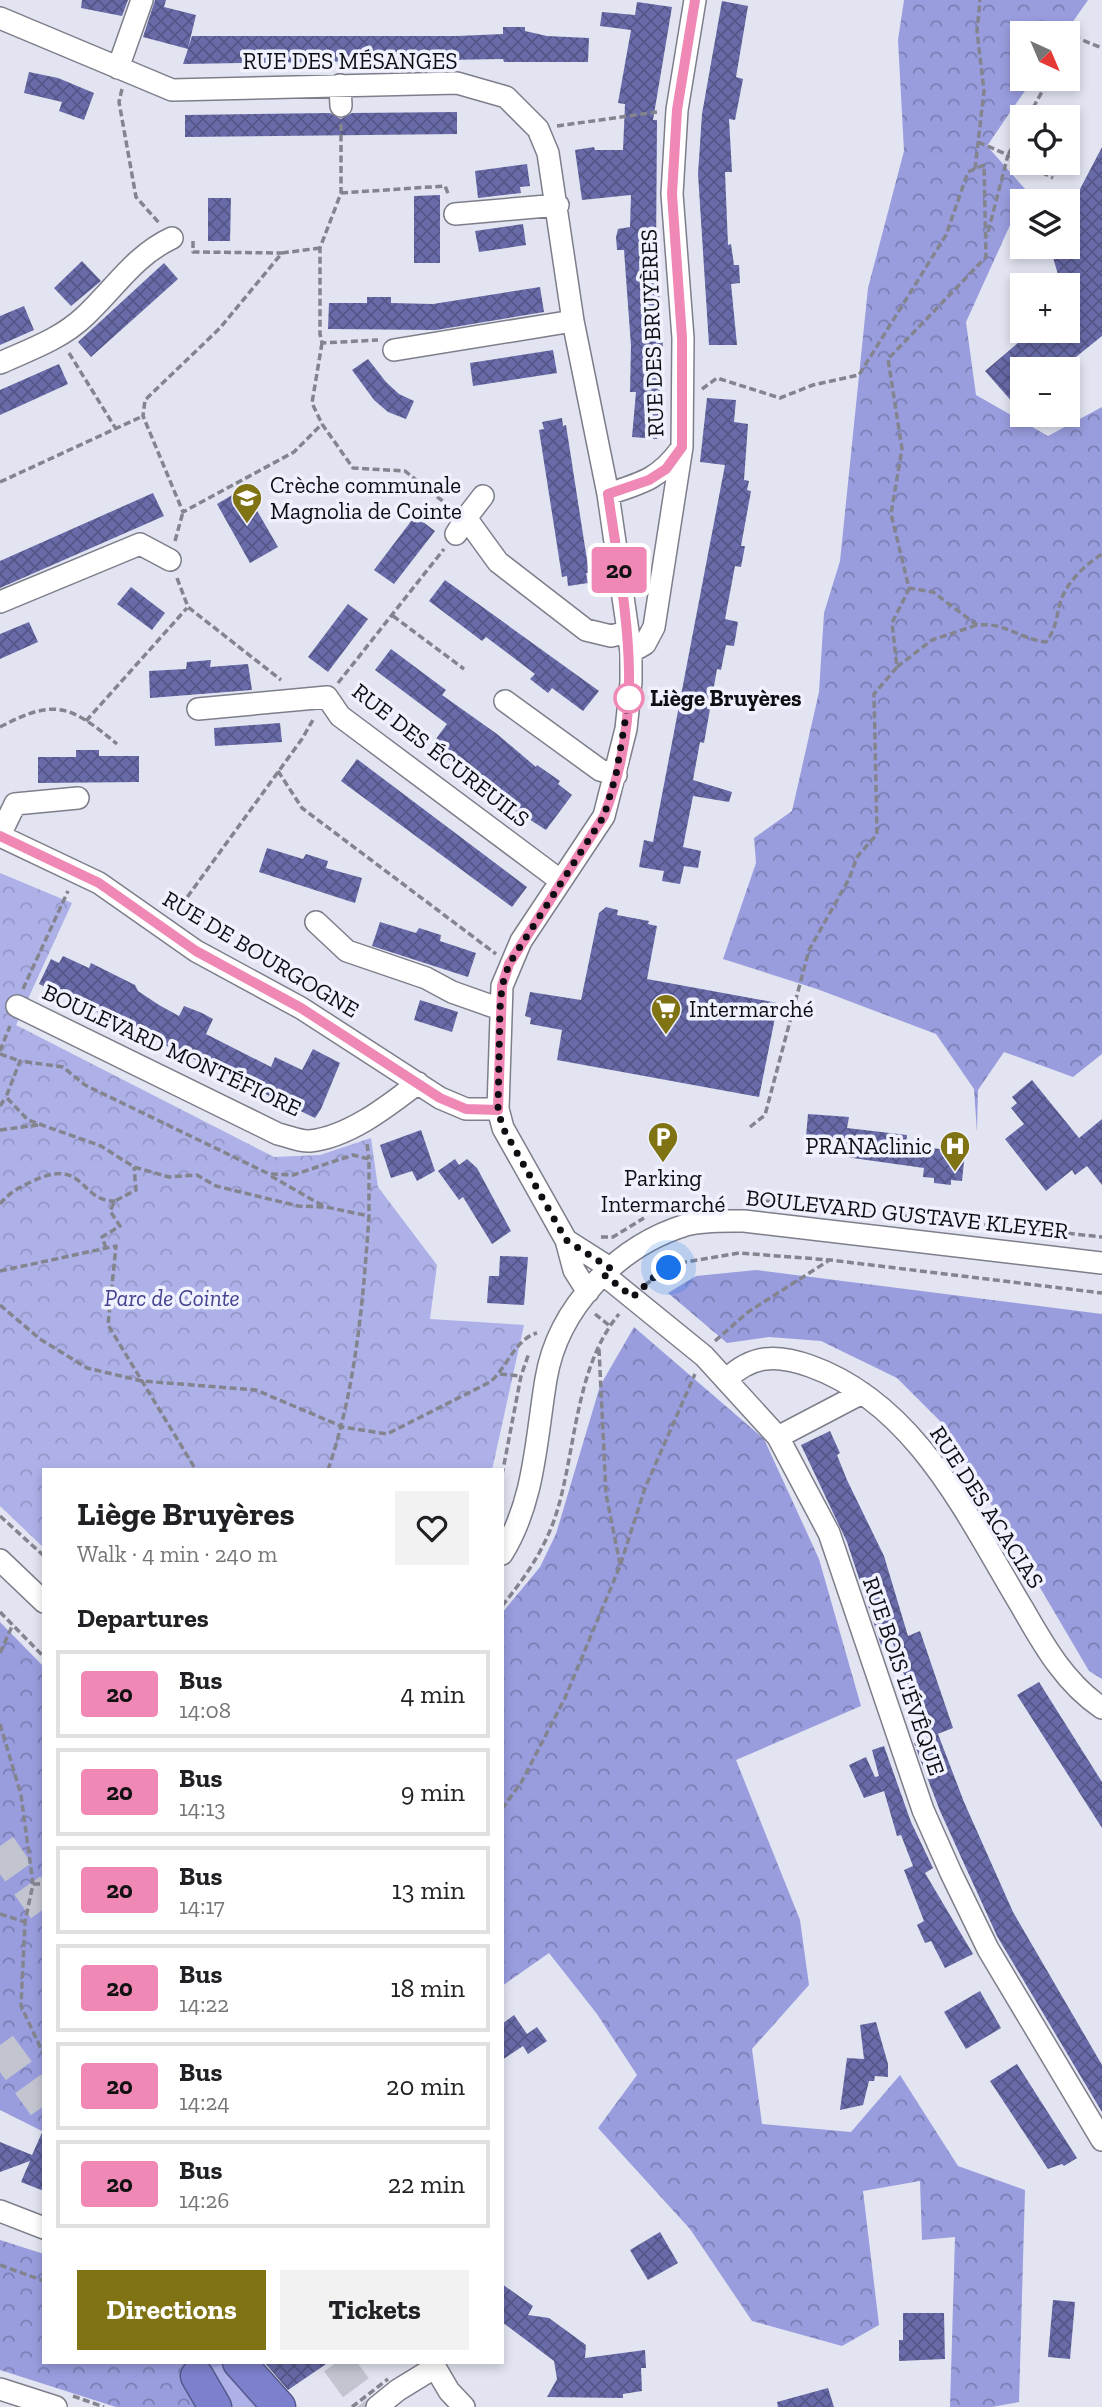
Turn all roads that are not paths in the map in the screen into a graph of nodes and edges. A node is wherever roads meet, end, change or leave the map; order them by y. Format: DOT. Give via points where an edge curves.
graph roads {
  1 [pos="142,0"];
  2 [pos="695,0"];
  3 [pos="0,18"];
  4 [pos="122,70"];
  5 [pos="558,205"];
  6 [pos="455,214"];
  7 [pos="172,238"];
  8 [pos="573,321"];
  9 [pos="394,350"];
  10 [pos="0,363"];
  11 [pos="682,447"];
  12 [pos="608,494"];
  13 [pos="482,496"];
  14 [pos="170,560"];
  15 [pos="0,602"];
  16 [pos="629,642"];
  17 [pos="505,701"];
  18 [pos="198,709"];
  19 [pos="616,775"];
  20 [pos="78,798"];
  21 [pos="0,836"];
  22 [pos="561,880"];
  23 [pos="316,922"];
  24 [pos="500,1009"];
  25 [pos="15,1012"];
  26 [pos="418,1083"];
  27 [pos="498,1110"];
  28 [pos="566,1240"];
  29 [pos="1102,1263"];
  30 [pos="606,1271"];
  31 [pos="588,1292"];
  32 [pos="727,1379"];
  33 [pos="862,1393"];
  34 [pos="778,1437"];
  35 [pos="504,1550"];
  36 [pos="0,1560"];
  37 [pos="42,1600"];
  38 [pos="1102,1708"];
  39 [pos="1102,2140"];
  40 [pos="0,2211"];
  41 [pos="42,2227"];
  42 [pos="241,2364"];
  43 [pos="433,2365"];
  44 [pos="197,2376"];
  45 [pos="0,2389"];
  46 [pos="56,2407"];
  47 [pos="215,2407"];
  48 [pos="279,2407"];
  49 [pos="377,2407"];
  50 [pos="464,2407"];
  1 -- 4 [label="street"];
  2 -- 11 [label="street, RUE DES BRUYÈRES" via="677,110 672,194 684,402"];
  3 -- 4 [label="street, RUE DES MÉSANGES"];
  4 -- 5 [label="street, RUE DES MÉSANGES" via="172,90 341,96 457,83 506,97 538,130 548,153"];
  5 -- 6 [label="street"];
  5 -- 8 [label="street, RUE DES MÉSANGES"];
  7 -- 10 [label="street" via="149,248 83,318 58,337"];
  8 -- 9 [label="street"];
  8 -- 12 [label="street, RUE DES MÉSANGES"];
  11 -- 12 [label="street" via="666,469 649,480"];
  11 -- 16 [label="street, RUE DES BRUYÈRES" via="654,627 645,643"];
  12 -- 16 [label="street"];
  13 -- 16 [label="street" via="461,526 498,562 586,630"];
  14 -- 15 [label="street" via="140,544"];
  16 -- 19 [label="street" via="628,705"];
  17 -- 19 [label="street" via="600,770"];
  18 -- 22 [label="street, RUE DES ÉCUREUILS" via="295,700 332,690 340,716"];
  19 -- 22 [label="street" via="604,816"];
  20 -- 21 [label="street" via="15,804"];
  21 -- 26 [label="street, RUE DE BOURGOGNE" via="78,870 196,951 301,1008"];
  22 -- 24 [label="street" via="509,964"];
  23 -- 24 [label="street" via="347,951"];
  24 -- 27 [label="street"];
  25 -- 26 [label="street, BOULEVARD MONTÉFIORE" via="278,1134 307,1141 332,1136 387,1107"];
  26 -- 27 [label="street" via="466,1109"];
  27 -- 28 [label="street" via="507,1137"];
  28 -- 30 [label="street, RUE BOIS L'ÉVÊQUE"];
  28 -- 31 [label="street" via="574,1270"];
  29 -- 30 [label="street, BOULEVARD GUSTAVE KLEYER" via="744,1221 689,1224 653,1237"];
  30 -- 31 [label="street, BOULEVARD GUSTAVE KLEYER"];
  30 -- 32 [label="street, RUE BOIS L'ÉVÊQUE"];
  31 -- 35 [label="street, BOULEVARD GUSTAVE KLEYER" via="554,1346 524,1510"];
  32 -- 33 [label="street, RUE DES ACACIAS" via="744,1363 773,1358 831,1373"];
  32 -- 34 [label="street, RUE BOIS L'ÉVÊQUE"];
  33 -- 34 [label="street"];
  33 -- 38 [label="street, RUE DES ACACIAS" via="926,1454 1048,1652 1085,1697"];
  34 -- 39 [label="street, RUE BOIS L'ÉVÊQUE" via="829,1532 923,1810 951,1873 988,1949"];
  36 -- 37 [label="street"];
  40 -- 41 [label="street"];
  42 -- 48 [label="highway"];
  43 -- 49 [label="street" via="393,2384"];
  43 -- 50 [label="street"];
  44 -- 47 [label="highway"];
  45 -- 46 [label="street"];
}
